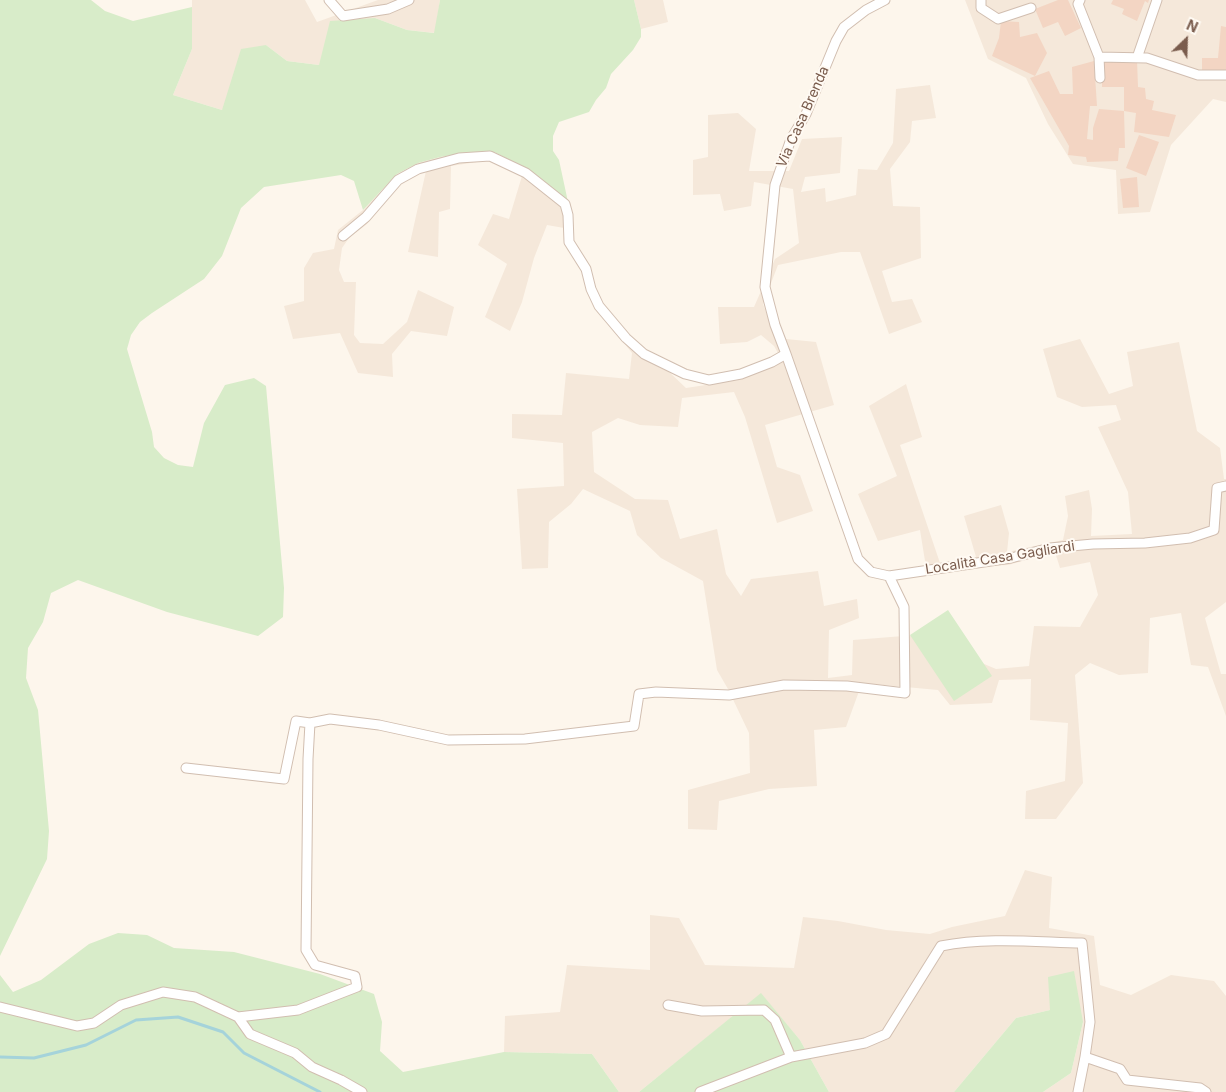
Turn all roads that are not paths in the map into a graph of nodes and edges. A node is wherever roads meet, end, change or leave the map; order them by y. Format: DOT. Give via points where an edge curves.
graph roads {
  1 [pos="329,0"];
  2 [pos="408,0"];
  3 [pos="885,0"];
  4 [pos="981,0"];
  5 [pos="1080,0"];
  6 [pos="1157,0"];
  7 [pos="1031,8"];
  8 [pos="1099,57"];
  9 [pos="1138,58"];
  10 [pos="1226,75"];
  11 [pos="1100,78"];
  12 [pos="343,236"];
  13 [pos="786,354"];
  14 [pos="1226,486"];
  15 [pos="858,559"];
  16 [pos="889,576"];
  17 [pos="310,723"];
  18 [pos="186,768"];
  19 [pos="668,1005"];
  20 [pos="0,1007"];
  21 [pos="238,1017"];
  22 [pos="791,1057"];
  23 [pos="1086,1057"];
  24 [pos="362,1092"];
  25 [pos="700,1092"];
  26 [pos="1078,1092"];
  27 [pos="1206,1092"];
  1 -- 2 [label="street" via="343,16 388,9"];
  3 -- 13 [label="street, Via Casa Brenda" via="844,27 806,114 791,139 775,185 765,287"];
  4 -- 7 [label="street" via="981,8 998,19"];
  5 -- 8 [label="street" via="1078,4"];
  6 -- 9 [label="street"];
  8 -- 9 [label="street"];
  8 -- 11 [label="street"];
  9 -- 10 [label="street" via="1198,75"];
  12 -- 13 [label="street" via="366,217 398,180 418,169 459,158 490,156 526,173 565,204 569,242 586,269 599,306 644,354 685,374 709,380 741,374"];
  13 -- 15 [label="street, Via Casa Brenda"];
  14 -- 16 [label="street, Località Casa Gagliardi" via="1217,488 1214,530 1190,538 1050,548 1011,558"];
  15 -- 16 [label="street, Località Casa Gagliardi" via="871,572"];
  16 -- 17 [label="street" via="904,607 906,693 847,686 784,685 729,695 656,692 640,694 634,726 525,738 448,740 379,725 330,719"];
  17 -- 18 [label="street" via="296,721 284,779"];
  17 -- 21 [label="street" via="306,950 315,965 355,976 357,987 298,1010"];
  19 -- 22 [label="street" via="702,1011 764,1010 775,1020"];
  20 -- 21 [label="street" via="77,1026 94,1023 121,1005 164,992 195,998"];
  21 -- 24 [label="street" via="250,1034 295,1053 312,1067"];
  22 -- 23 [label="street" via="865,1043 886,1034 941,946 1002,940 1082,943 1090,1022"];
  22 -- 25 [label="street"];
  23 -- 26 [label="street"];
  23 -- 27 [label="street" via="1120,1069 1128,1080 1200,1088"];
}
